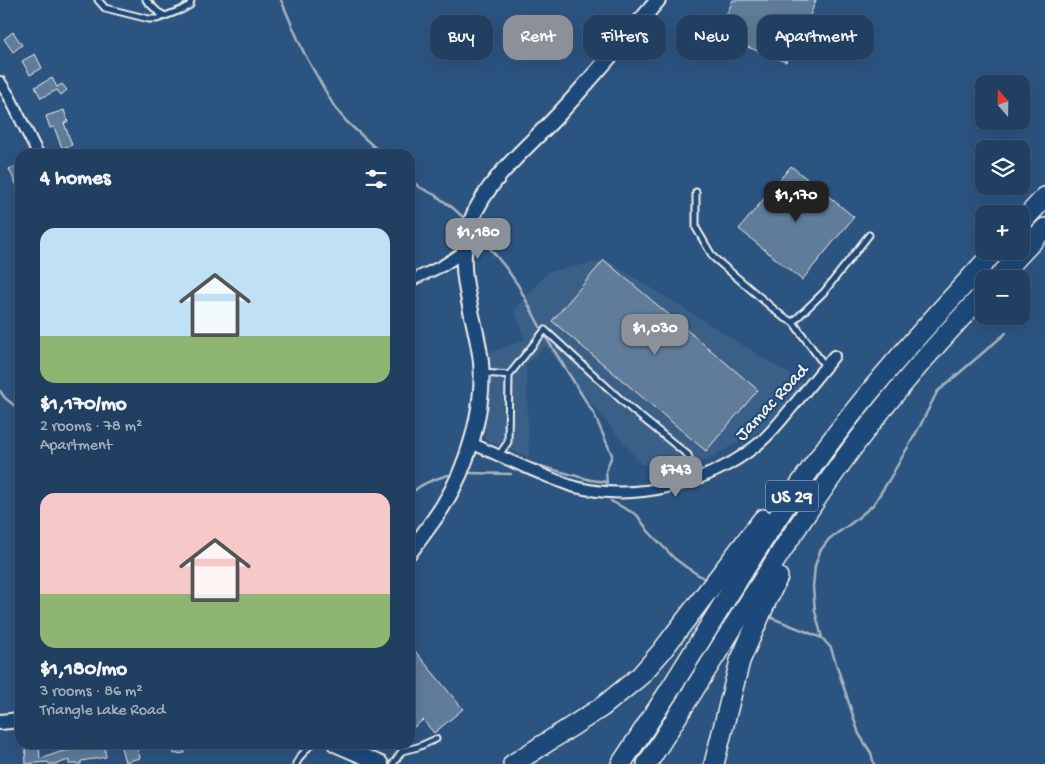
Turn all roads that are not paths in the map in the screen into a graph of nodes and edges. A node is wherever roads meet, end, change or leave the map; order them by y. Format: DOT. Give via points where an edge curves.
graph roads {
  1 [pos="98,0"];
  2 [pos="146,0"];
  3 [pos="191,0"];
  4 [pos="658,0"];
  5 [pos="165,16"];
  6 [pos="0,82"];
  7 [pos="36,149"];
  8 [pos="696,192"];
  9 [pos="1045,198"];
  10 [pos="1030,214"];
  11 [pos="1045,228"];
  12 [pos="869,235"];
  13 [pos="464,252"];
  14 [pos="987,260"];
  15 [pos="1005,270"];
  16 [pos="415,279"];
  17 [pos="975,303"];
  18 [pos="793,322"];
  19 [pos="834,356"];
  20 [pos="825,367"];
  21 [pos="481,372"];
  22 [pos="509,375"];
  23 [pos="471,443"];
  24 [pos="824,451"];
  25 [pos="498,455"];
  26 [pos="696,479"];
  27 [pos="817,498"];
  28 [pos="415,545"];
  29 [pos="15,720"];
  30 [pos="0,722"];
  31 [pos="436,739"];
  32 [pos="415,748"];
  33 [pos="306,749"];
  34 [pos="346,749"];
  35 [pos="410,749"];
  36 [pos="296,764"];
  37 [pos="381,764"];
  38 [pos="394,764"];
  39 [pos="514,764"];
  40 [pos="621,764"];
  41 [pos="647,764"];
  42 [pos="714,764"];
  1 -- 5 [label="lane" via="105,8 149,19"];
  2 -- 5 [label="lane"];
  3 -- 5 [label="lane" via="190,5"];
  4 -- 13 [label="street" via="559,114 503,171 481,200 470,222"];
  6 -- 7 [label="street"];
  8 -- 18 [label="lane" via="696,228 713,256 783,317"];
  9 -- 10 [label="highway"];
  11 -- 15 [label="highway"];
  12 -- 18 [label="lane" via="824,292"];
  13 -- 16 [label="street"];
  13 -- 21 [label="street" via="465,278"];
  14 -- 24 [label="highway, US 29" via="901,354"];
  17 -- 27 [label="highway, US 29" via="905,382"];
  18 -- 20 [label="lane"];
  19 -- 20 [label="street, Jamac Road"];
  20 -- 26 [label="street, Jamac Road" via="758,444 736,460"];
  21 -- 22 [label="lane"];
  21 -- 23 [label="street"];
  22 -- 25 [label="lane" via="508,442"];
  22 -- 26 [label="lane" via="545,330 631,409 688,455"];
  23 -- 25 [label="street, Jamac Road"];
  23 -- 28 [label="street" via="443,506"];
  24 -- 39 [label="highway" via="796,476 640,676 602,708"];
  24 -- 40 [label="highway, US 29" via="765,537"];
  25 -- 26 [label="street, Jamac Road" via="575,487 605,491 660,489"];
  27 -- 41 [label="highway, US 29"];
  27 -- 42 [label="highway" via="740,661"];
  29 -- 30 [label="street"];
  31 -- 32 [label="lane"];
  33 -- 36 [label="lane"];
  34 -- 37 [label="street"];
  35 -- 38 [label="lane" via="402,751"];
}
